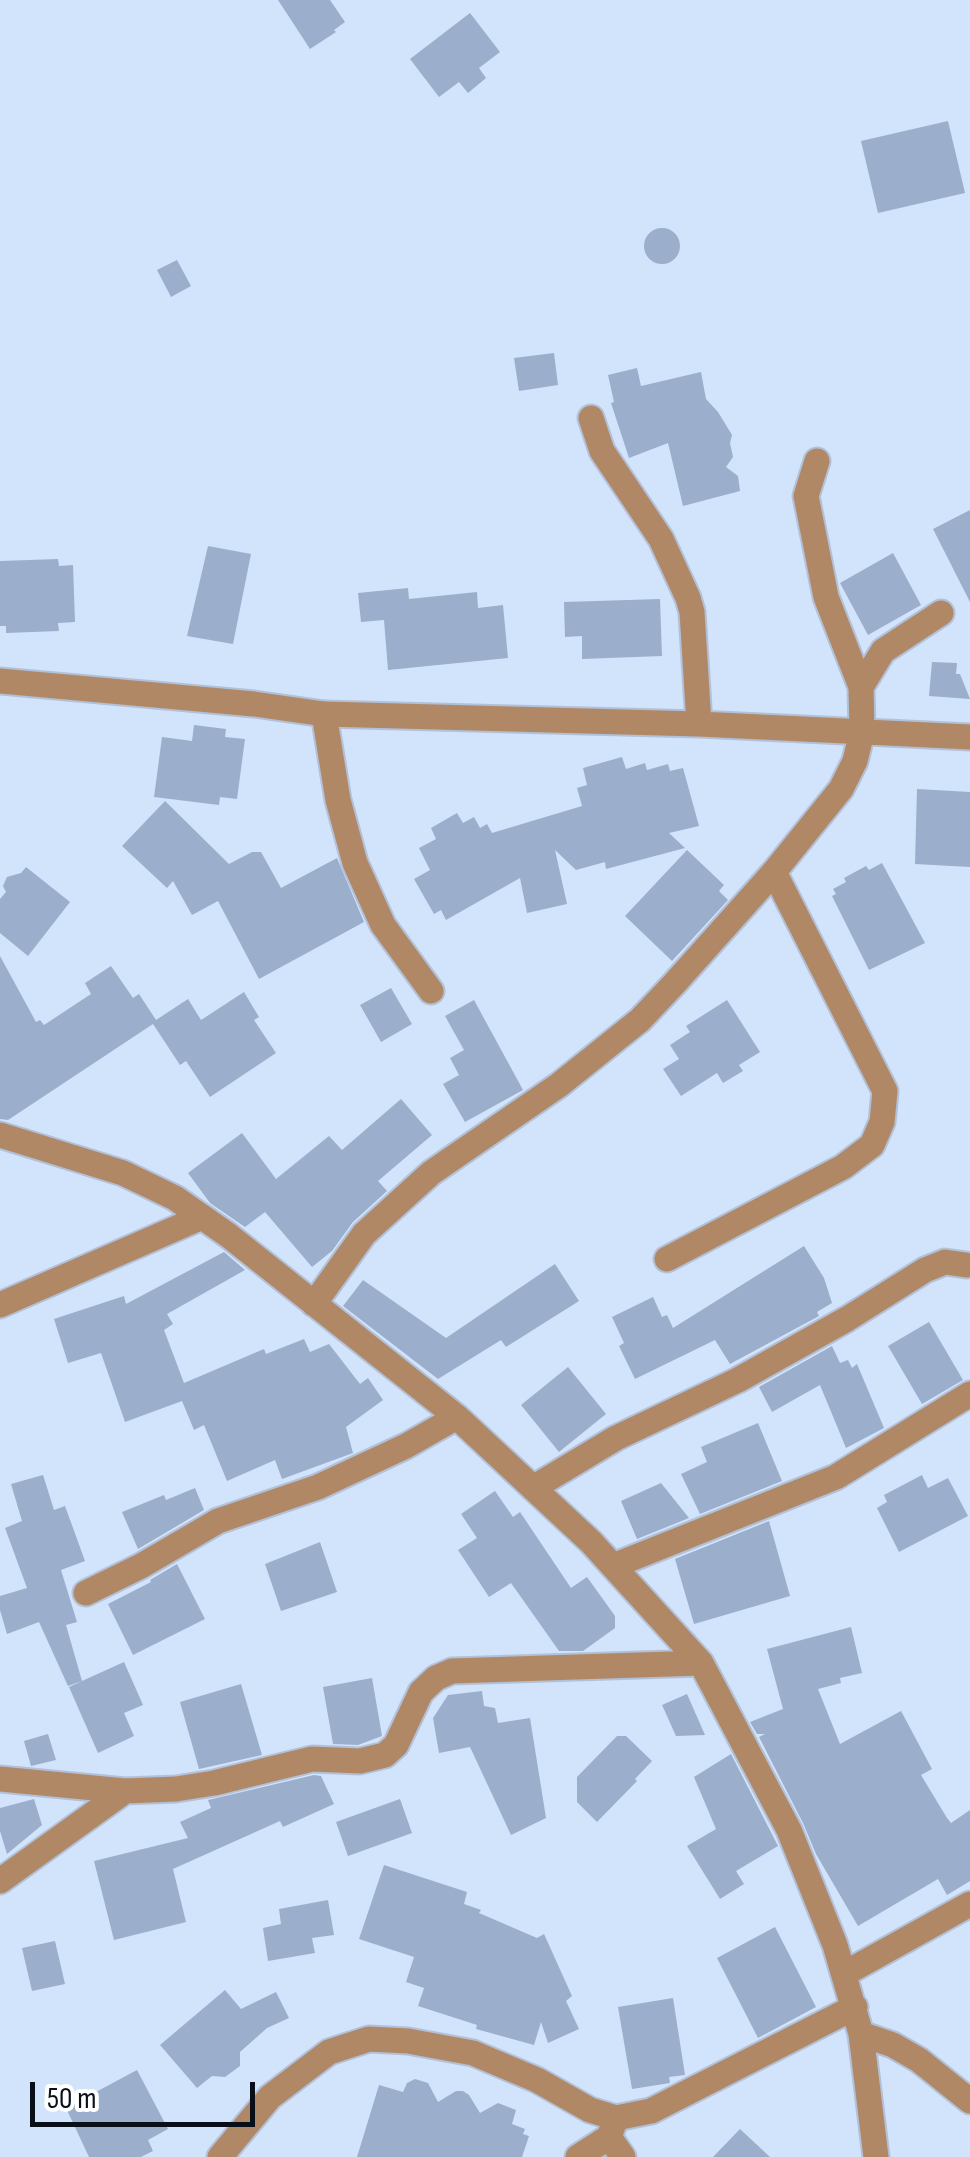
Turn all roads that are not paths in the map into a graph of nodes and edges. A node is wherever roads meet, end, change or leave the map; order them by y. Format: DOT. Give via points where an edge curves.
graph roads {
  1 [pos="591,418"];
  2 [pos="816,462"];
  3 [pos="940,612"];
  4 [pos="0,681"];
  5 [pos="861,687"];
  6 [pos="324,714"];
  7 [pos="699,724"];
  8 [pos="862,732"];
  9 [pos="970,737"];
  10 [pos="774,872"];
  11 [pos="431,991"];
  12 [pos="0,1136"];
  13 [pos="202,1216"];
  14 [pos="667,1259"];
  15 [pos="966,1266"];
  16 [pos="314,1304"];
  17 [pos="0,1305"];
  18 [pos="970,1394"];
  19 [pos="458,1417"];
  20 [pos="532,1488"];
  21 [pos="613,1566"];
  22 [pos="86,1593"];
  23 [pos="700,1664"];
  24 [pos="0,1778"];
  25 [pos="124,1791"];
  26 [pos="0,1881"];
  27 [pos="970,1904"];
  28 [pos="844,1974"];
  29 [pos="855,2007"];
  30 [pos="861,2034"];
  31 [pos="970,2101"];
  32 [pos="616,2138"];
  33 [pos="220,2157"];
  34 [pos="578,2157"];
  35 [pos="876,2157"];
  1 -- 7 [label="street" via="602,451 660,539 688,598"];
  2 -- 5 [label="street" via="806,496 826,597"];
  3 -- 5 [label="street" via="883,651"];
  4 -- 6 [label="street"];
  5 -- 8 [label="street"];
  6 -- 7 [label="street"];
  6 -- 11 [label="street" via="354,863 382,925"];
  7 -- 8 [label="street"];
  8 -- 9 [label="street"];
  8 -- 10 [label="street" via="841,789"];
  10 -- 14 [label="street" via="884,1091 882,1122 872,1145 844,1167"];
  10 -- 16 [label="street" via="640,1020 431,1172 364,1234"];
  12 -- 13 [label="street" via="123,1173"];
  13 -- 16 [label="street"];
  13 -- 17 [label="street"];
  15 -- 20 [label="street" via="945,1262 925,1270"];
  16 -- 19 [label="street"];
  18 -- 21 [label="street" via="836,1478"];
  19 -- 20 [label="street"];
  19 -- 22 [label="street" via="318,1487 218,1522"];
  20 -- 21 [label="street"];
  21 -- 23 [label="street"];
  23 -- 25 [label="street" via="452,1670 421,1692 385,1755 312,1759 214,1783"];
  23 -- 28 [label="street" via="789,1830"];
  24 -- 25 [label="street"];
  25 -- 26 [label="street"];
  27 -- 28 [label="street"];
  28 -- 29 [label="street"];
  29 -- 30 [label="street"];
  29 -- 32 [label="street" via="650,2110"];
  30 -- 31 [label="street" via="919,2060"];
  30 -- 35 [label="street"];
  32 -- 33 [label="street" via="590,2110 473,2053 369,2039 330,2052 270,2097"];
  32 -- 34 [label="street"];
}
